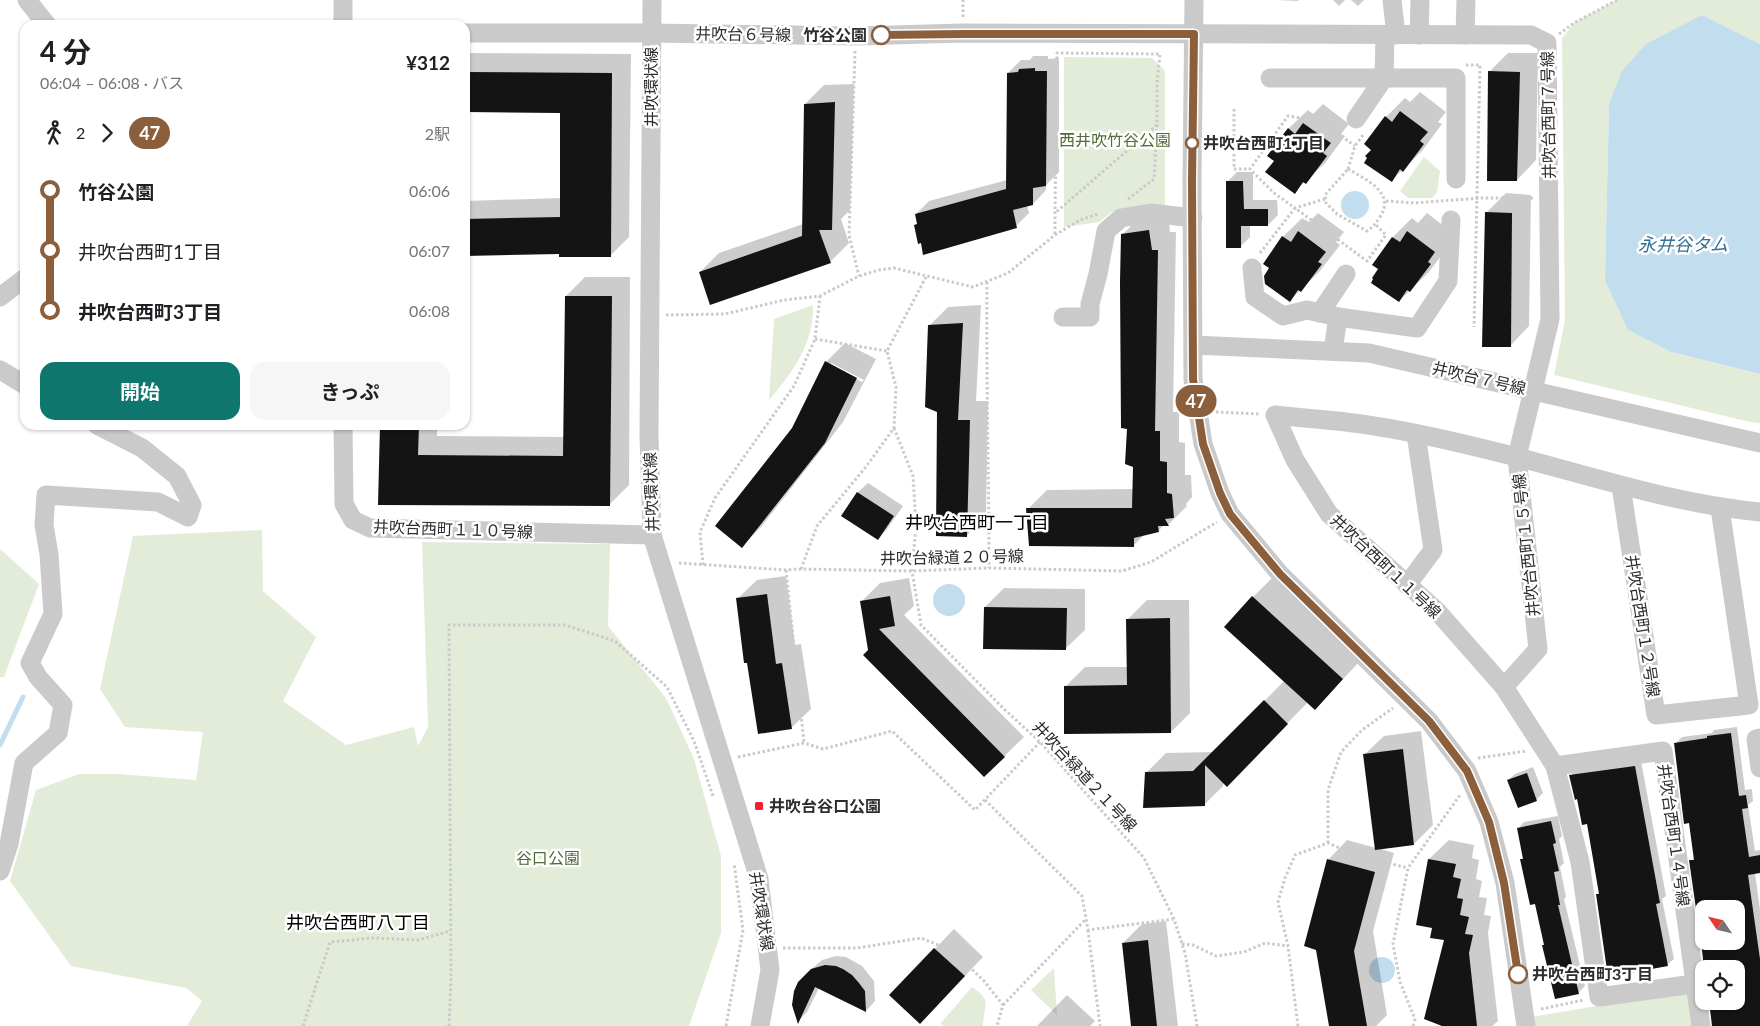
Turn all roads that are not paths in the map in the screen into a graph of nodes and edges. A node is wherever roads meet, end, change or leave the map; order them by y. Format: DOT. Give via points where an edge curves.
graph roads {
  1 [pos="27,0"];
  2 [pos="343,0"];
  3 [pos="652,0"];
  4 [pos="1194,0"];
  5 [pos="1392,0"];
  6 [pos="1420,0"];
  7 [pos="1466,0"];
  8 [pos="43,20"];
  9 [pos="343,20"];
  10 [pos="470,33"];
  11 [pos="652,33"];
  12 [pos="1194,34"];
  13 [pos="1419,34"];
  14 [pos="1390,35"];
  15 [pos="1464,35"];
  16 [pos="1270,78"];
  17 [pos="1384,78"];
  18 [pos="1356,119"];
  19 [pos="1456,179"];
  20 [pos="1193,218"];
  21 [pos="1451,220"];
  22 [pos="1252,268"];
  23 [pos="1346,274"];
  24 [pos="20,282"];
  25 [pos="0,297"];
  26 [pos="1329,315"];
  27 [pos="1063,317"];
  28 [pos="1193,345"];
  29 [pos="1333,351"];
  30 [pos="0,370"];
  31 [pos="20,382"];
  32 [pos="1533,391"];
  33 [pos="107,430"];
  34 [pos="343,430"];
  35 [pos="1416,434"];
  36 [pos="1760,443"];
  37 [pos="1517,457"];
  38 [pos="1621,486"];
  39 [pos="1720,508"];
  40 [pos="1760,512"];
  41 [pos="652,535"];
  42 [pos="1407,585"];
  43 [pos="1504,687"];
  44 [pos="1760,738"];
  45 [pos="1555,766"];
  46 [pos="1760,768"];
  47 [pos="0,871"];
  48 [pos="1694,984"];
  49 [pos="1525,1019"];
  50 [pos="760,1026"];
  51 [pos="1701,1026"];
  1 -- 8 [label="street"];
  2 -- 9 [label="street"];
  3 -- 11 [label="street, 井吹環状線"];
  4 -- 12 [label="street"];
  5 -- 14 [label="street"];
  6 -- 13 [label="street"];
  7 -- 15 [label="street"];
  10 -- 11 [label="street"];
  11 -- 12 [label="street, 井吹台６号線" via="856,36"];
  11 -- 41 [label="street, 井吹環状線" via="649,436"];
  12 -- 14 [label="street, 井吹台西町７号線"];
  12 -- 20 [label="street"];
  13 -- 14 [label="street, 井吹台西町７号線"];
  13 -- 15 [label="street, 井吹台西町７号線"];
  14 -- 17 [label="street"];
  15 -- 32 [label="street, 井吹台西町７号線" via="1530,35 1547,43 1550,319"];
  16 -- 17 [label="street"];
  17 -- 18 [label="street"];
  17 -- 19 [label="street" via="1456,78"];
  20 -- 27 [label="street" via="1151,213 1121,218 1106,232 1090,317"];
  20 -- 28 [label="street"];
  21 -- 26 [label="street" via="1448,281 1417,328"];
  22 -- 26 [label="street" via="1255,297 1283,316 1307,310"];
  23 -- 26 [label="street"];
  24 -- 25 [label="street"];
  26 -- 29 [label="street"];
  28 -- 29 [label="street, 井吹台７号線"];
  28 -- 49 [label="street" via="1193,379 1203,444 1230,514 1280,574 1429,721 1467,771 1489,822 1504,883"];
  29 -- 32 [label="street, 井吹台７号線" via="1370,353"];
  30 -- 31 [label="street"];
  32 -- 36 [label="street, 井吹台７号線"];
  32 -- 37 [label="street, 井吹台西町１５号線"];
  33 -- 47 [label="street" via="142,448 177,476 192,505 188,517 158,502 46,495 44,524 53,614 30,664 63,705 58,733 24,763 9,844"];
  34 -- 41 [label="street, 井吹台西町１１０号線" via="344,504 353,520 370,528"];
  35 -- 37 [label="street"];
  35 -- 42 [label="street" via="1433,550"];
  35 -- 42 [label="street, 井吹台西町１１号線" via="1347,422 1275,415 1295,460 1329,514"];
  37 -- 38 [label="street"];
  37 -- 43 [label="street, 井吹台西町１５号線" via="1538,649"];
  38 -- 39 [label="street"];
  38 -- 39 [label="street, 井吹台西町１２号線" via="1656,715 1749,705"];
  39 -- 40 [label="street"];
  41 -- 50 [label="street, 井吹環状線" via="759,879 770,970"];
  42 -- 43 [label="street, 井吹台西町１１号線" via="1437,611"];
  43 -- 45 [label="street, 井吹台西町１１号線"];
  44 -- 46 [label="street" via="1756,739"];
  45 -- 48 [label="street, 井吹台西町１１号線" via="1580,862 1599,998"];
  45 -- 48 [label="street, 井吹台西町１４号線" via="1663,751"];
  48 -- 51 [label="street, 井吹台西町１４号線"];
}
